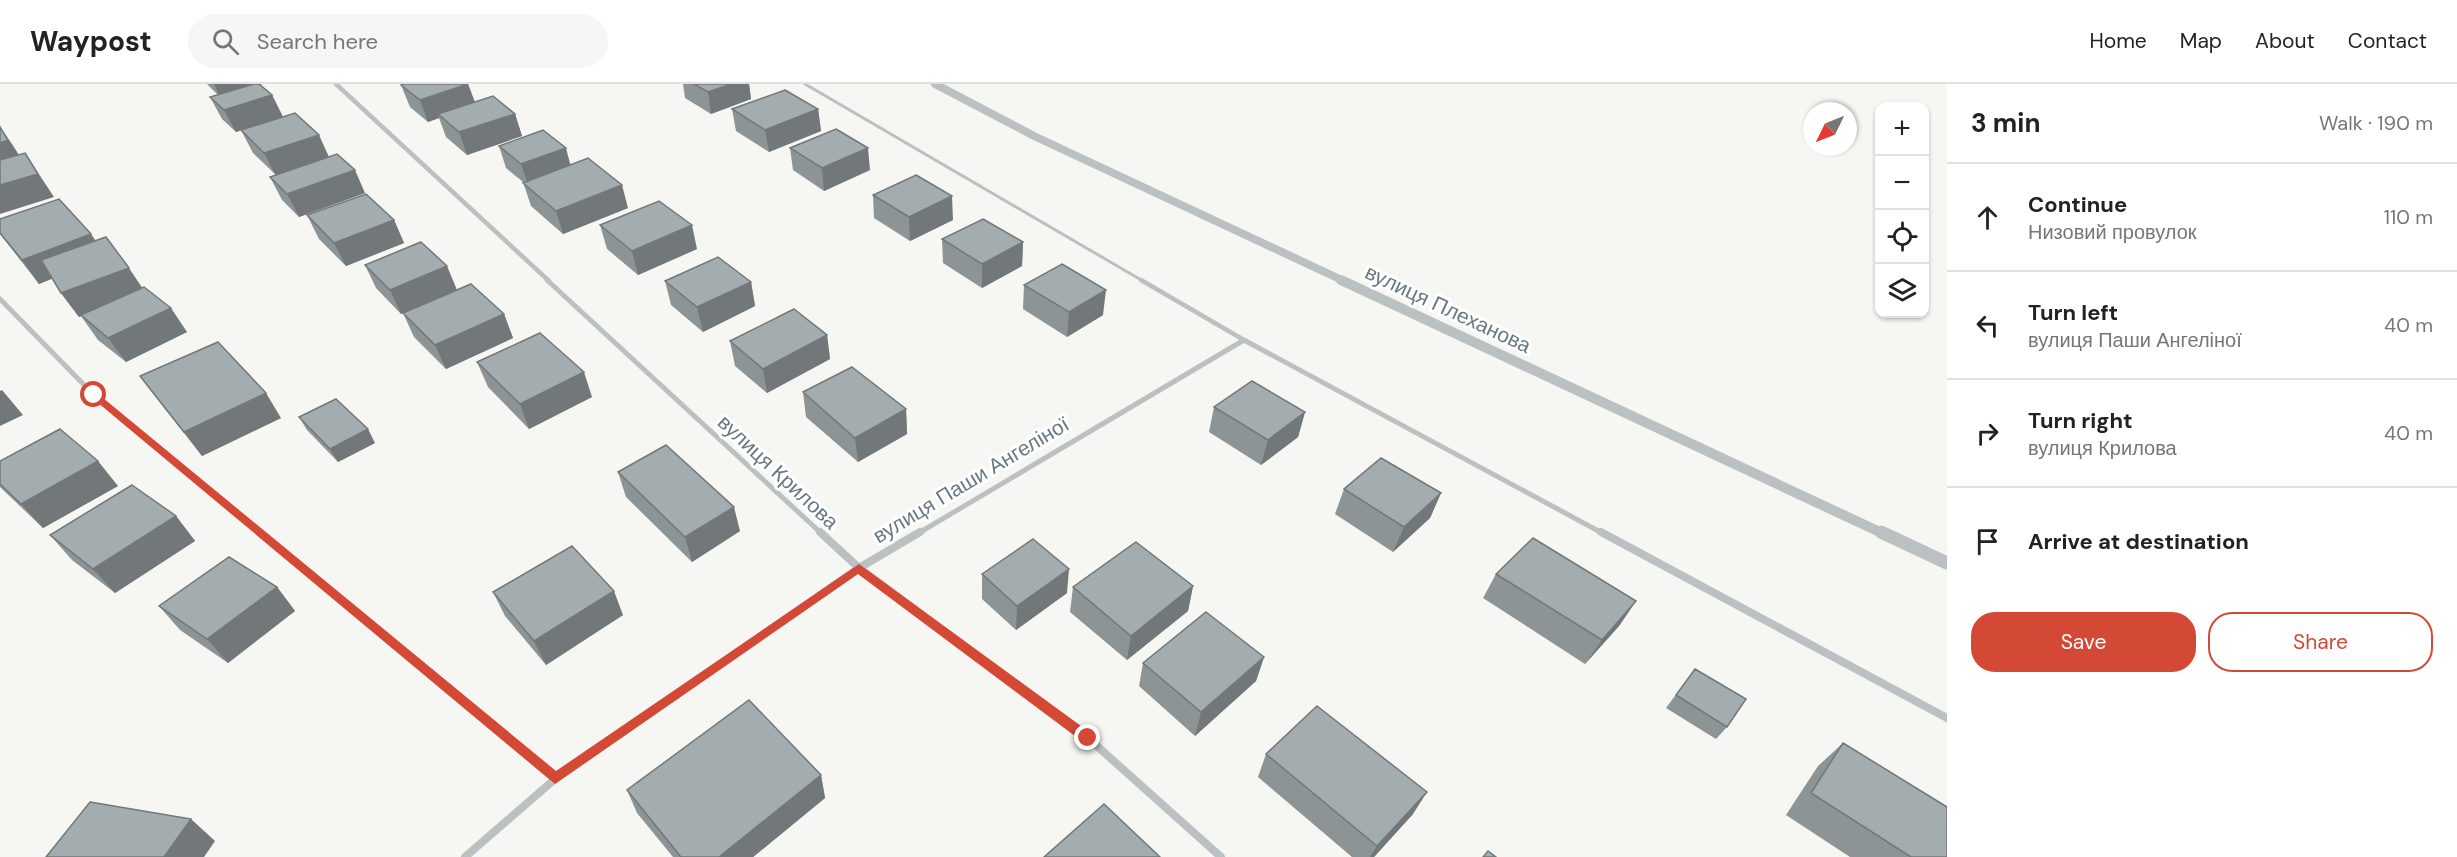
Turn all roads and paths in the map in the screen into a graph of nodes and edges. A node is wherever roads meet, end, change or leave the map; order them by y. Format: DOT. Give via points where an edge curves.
graph roads {
  1 [pos="336,84"];
  2 [pos="805,84"];
  3 [pos="935,84"];
  4 [pos="0,299"];
  5 [pos="1244,340"];
  6 [pos="1947,563"];
  7 [pos="859,568"];
  8 [pos="1947,718"];
  9 [pos="555,778"];
  10 [pos="465,857"];
  11 [pos="1221,857"];
  1 -- 7 [label="street, вулиця Крилова"];
  2 -- 5 [label="lane"];
  3 -- 6 [label="street, вулиця Плеханова" via="1034,136"];
  4 -- 9 [label="street" via="94,395"];
  5 -- 7 [label="street, вулиця Паши Ангеліної"];
  5 -- 8 [label="street"];
  7 -- 9 [label="street, вулиця Паши Ангеліної"];
  7 -- 11 [label="street, вулиця Крилова" via="1088,738"];
  9 -- 10 [label="street, вулиця Паши Ангеліної"];
}
